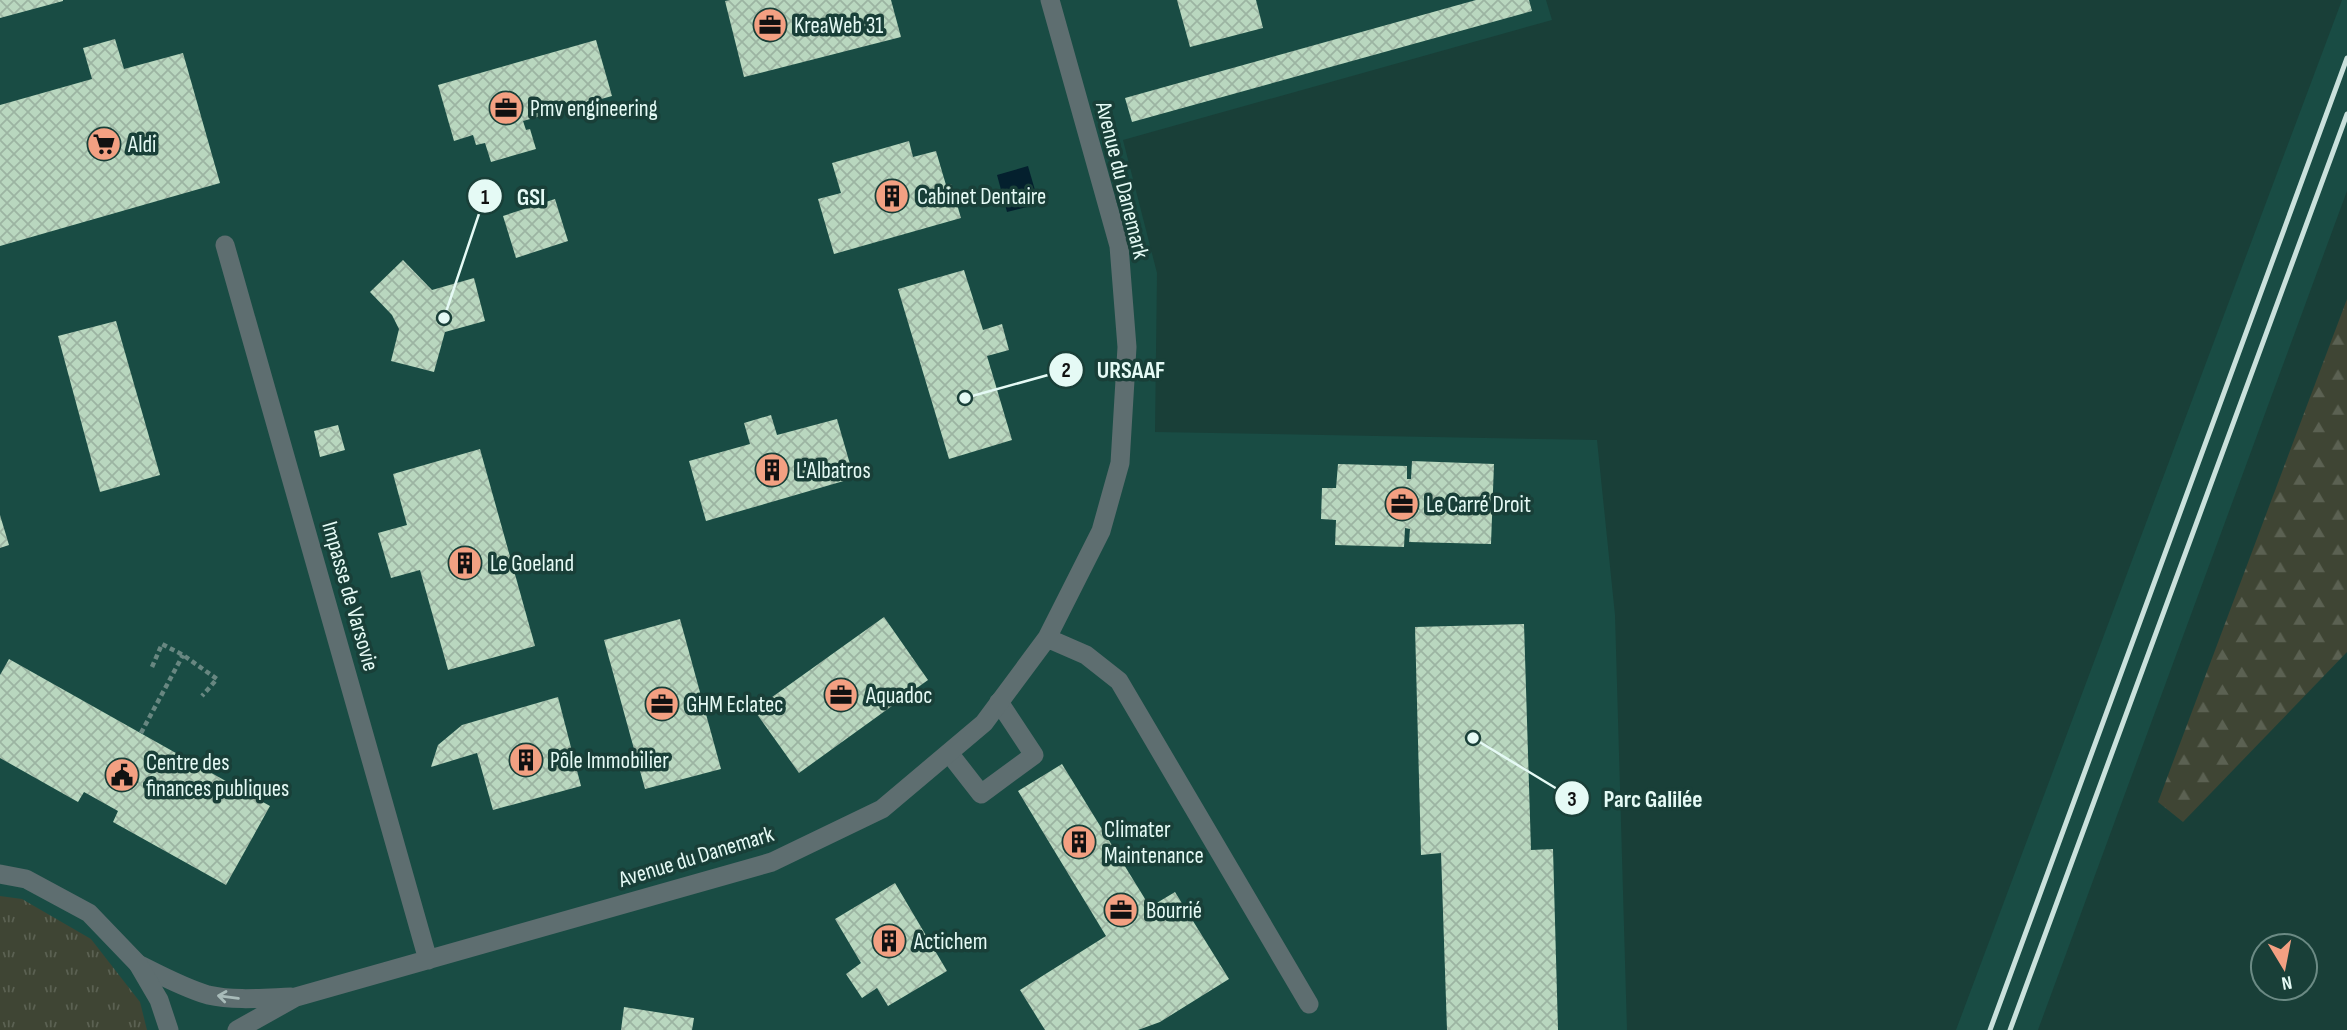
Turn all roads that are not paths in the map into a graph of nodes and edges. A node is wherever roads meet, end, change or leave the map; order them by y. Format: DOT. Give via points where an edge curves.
graph roads {
  1 [pos="1050,0"];
  2 [pos="225,245"];
  3 [pos="1047,638"];
  4 [pos="999,702"];
  5 [pos="949,753"];
  6 [pos="0,874"];
  7 [pos="428,960"];
  8 [pos="138,964"];
  9 [pos="296,997"];
  10 [pos="1309,1004"];
  11 [pos="169,1030"];
  12 [pos="237,1030"];
  1 -- 3 [label="street, Avenue du Danemark" via="1119,246 1127,347 1120,463 1101,531"];
  2 -- 7 [label="street, Impasse de Varsovie"];
  3 -- 4 [label="street, Avenue du Danemark"];
  3 -- 10 [label="street" via="1086,655 1119,681"];
  4 -- 5 [label="street, Avenue du Danemark" via="984,723"];
  4 -- 5 [label="street" via="1034,755 981,794"];
  5 -- 7 [label="street, Avenue du Danemark" via="882,809 772,862"];
  6 -- 8 [label="street" via="26,879 89,913"];
  7 -- 9 [label="street, Avenue du Danemark"];
  9 -- 8 [label="street, Avenue du Danemark, one-way" via="209,995"];
  8 -- 11 [label="street" via="159,1000"];
  9 -- 12 [label="street, Avenue du Danemark"];
}
